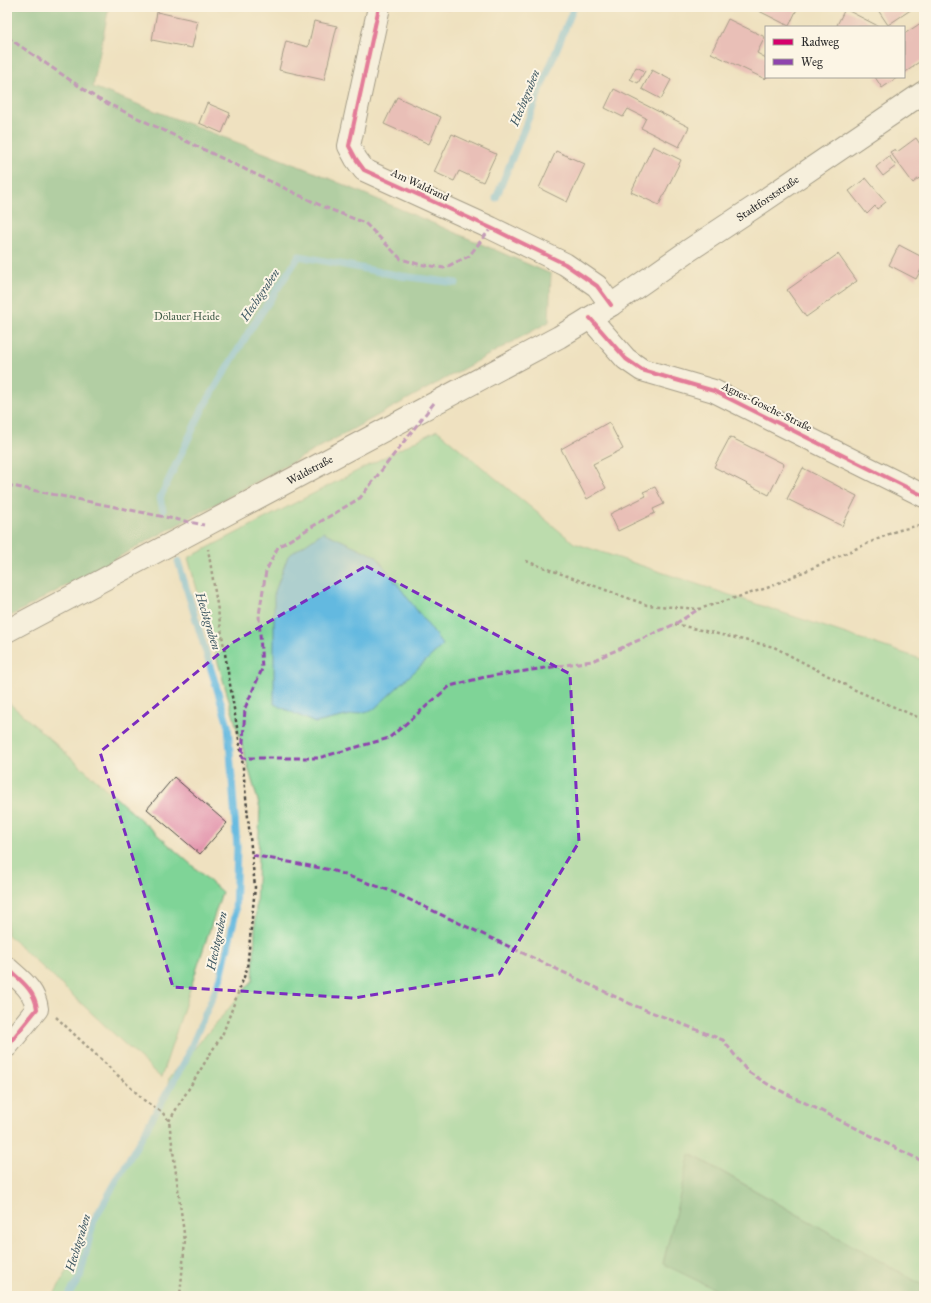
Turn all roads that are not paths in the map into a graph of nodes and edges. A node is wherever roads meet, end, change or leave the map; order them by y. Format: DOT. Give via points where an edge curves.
graph roads {
  1 [pos="379,7"];
  2 [pos="924,92"];
  3 [pos="611,305"];
  4 [pos="590,318"];
  5 [pos="924,496"];
  6 [pos="7,630"];
  7 [pos="7,968"];
  8 [pos="7,1046"];
  1 -- 3 [label="main road, Am Waldrand" via="349,146 364,170 565,264 597,286"];
  2 -- 3 [label="main road, Stadtforststraße"];
  3 -- 4 [label="main road, Waldstraße"];
  4 -- 5 [label="main road, Agnes-Gosche-Straße" via="626,359 642,370 714,391"];
  4 -- 6 [label="main road, Waldstraße" via="559,337"];
  7 -- 8 [label="main road" via="30,989 37,1004"];
}
